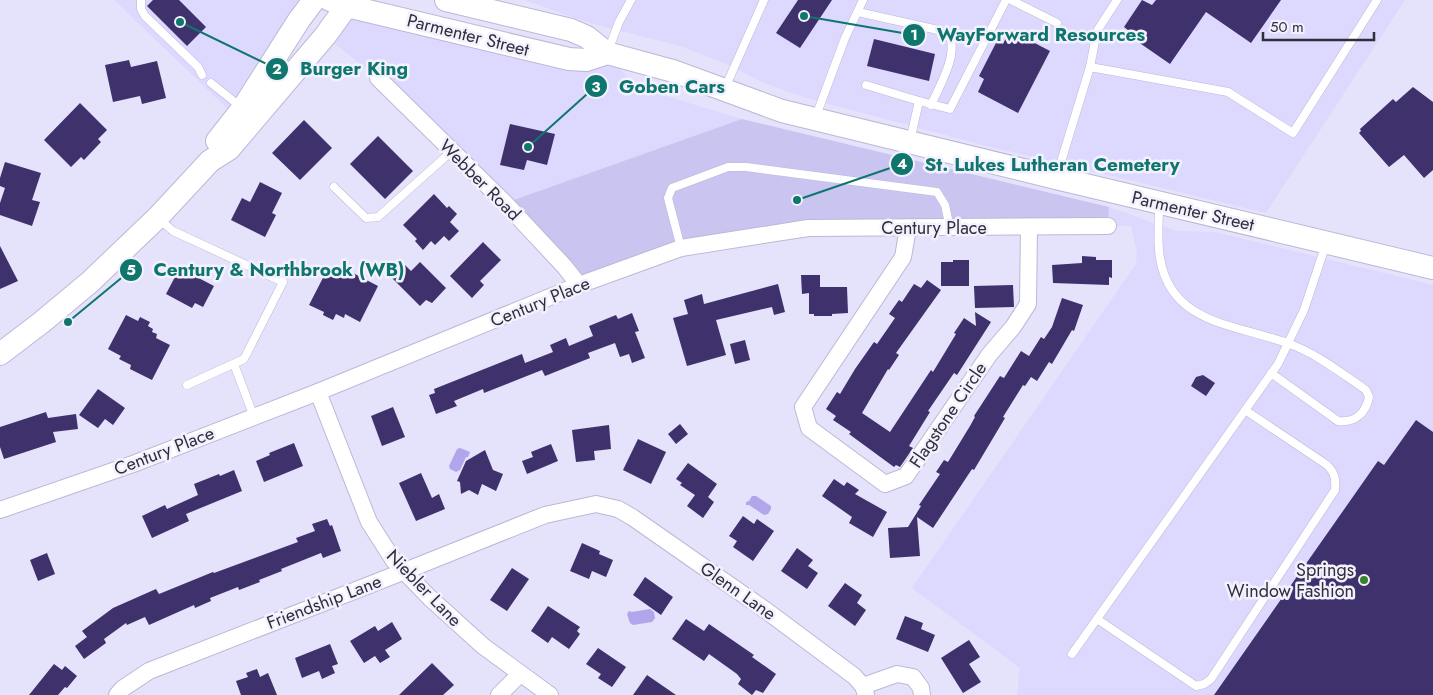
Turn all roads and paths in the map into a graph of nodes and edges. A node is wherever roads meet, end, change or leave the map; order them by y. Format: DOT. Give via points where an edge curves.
graph roads {
  1 [pos="141,0"];
  2 [pos="314,0"];
  3 [pos="448,0"];
  4 [pos="619,0"];
  5 [pos="764,0"];
  6 [pos="863,0"];
  7 [pos="1006,0"];
  8 [pos="1011,0"];
  9 [pos="1117,0"];
  10 [pos="1378,0"];
  11 [pos="343,2"];
  12 [pos="630,2"];
  13 [pos="858,12"];
  14 [pos="1057,23"];
  15 [pos="607,53"];
  16 [pos="1090,67"];
  17 [pos="202,75"];
  18 [pos="378,78"];
  19 [pos="211,84"];
  20 [pos="866,85"];
  21 [pos="724,90"];
  22 [pos="919,102"];
  23 [pos="931,105"];
  24 [pos="243,108"];
  25 [pos="815,119"];
  26 [pos="910,142"];
  27 [pos="452,151"];
  28 [pos="210,161"];
  29 [pos="1056,178"];
  30 [pos="334,187"];
  31 [pos="1159,203"];
  32 [pos="158,217"];
  33 [pos="1108,226"];
  34 [pos="1029,227"];
  35 [pos="908,228"];
  36 [pos="950,228"];
  37 [pos="1326,243"];
  38 [pos="681,248"];
  39 [pos="1433,268"];
  40 [pos="579,285"];
  41 [pos="1288,343"];
  42 [pos="0,354"];
  43 [pos="234,364"];
  44 [pos="1270,374"];
  45 [pos="187,386"];
  46 [pos="318,392"];
  47 [pos="1245,410"];
  48 [pos="254,417"];
  49 [pos="0,510"];
  50 [pos="536,518"];
  51 [pos="405,571"];
  52 [pos="1097,619"];
  53 [pos="1072,654"];
  54 [pos="520,674"];
  55 [pos="865,690"];
  56 [pos="117,695"];
  57 [pos="499,695"];
  58 [pos="550,695"];
  59 [pos="922,695"];
  1 -- 17 [label="lane" via="145,16 198,67"];
  2 -- 24 [label="street"];
  3 -- 15 [label="street, Parmenter Street" via="571,30 587,37"];
  4 -- 12 [label="lane"];
  5 -- 21 [label="lane"];
  6 -- 13 [label="lane"];
  7 -- 23 [label="lane" via="950,109"];
  8 -- 14 [label="lane"];
  9 -- 16 [label="lane" via="1097,31"];
  10 -- 16 [label="lane" via="1293,133 1228,92"];
  11 -- 15 [label="street, Parmenter Street" via="569,59 586,60"];
  11 -- 28 [label="street" via="325,36 229,149"];
  12 -- 15 [label="lane"];
  13 -- 23 [label="lane" via="949,35 952,52"];
  13 -- 25 [label="lane"];
  15 -- 21 [label="street, Parmenter Street" via="673,71"];
  16 -- 29 [label="lane"];
  18 -- 27 [label="street, Webber Road"];
  19 -- 24 [label="lane"];
  20 -- 22 [label="lane"];
  21 -- 25 [label="street, Parmenter Street"];
  22 -- 23 [label="lane"];
  22 -- 26 [label="lane"];
  24 -- 28 [label="street" via="218,140"];
  25 -- 26 [label="street, Parmenter Street"];
  26 -- 29 [label="street, Parmenter Street"];
  27 -- 30 [label="lane" via="378,217 366,218"];
  27 -- 40 [label="street, Webber Road" via="505,203"];
  28 -- 32 [label="street"];
  29 -- 31 [label="street, Parmenter Street"];
  31 -- 37 [label="street, Parmenter Street"];
  31 -- 41 [label="lane" via="1160,258 1174,294 1187,308 1203,317"];
  32 -- 42 [label="street" via="90,282"];
  32 -- 43 [label="lane" via="173,231 283,282 244,359"];
  33 -- 34 [label="street, Century Place"];
  34 -- 35 [label="street, Flagstone Circle" via="1028,304 988,355 906,476 885,484 809,428 803,408 903,257"];
  34 -- 36 [label="street, Century Place"];
  35 -- 36 [label="street, Century Place"];
  35 -- 38 [label="street, Century Place" via="808,228"];
  36 -- 38 [label="lane" via="945,205 937,192 728,167 672,188 668,198"];
  37 -- 39 [label="street, Parmenter Street"];
  37 -- 41 [label="lane" via="1304,310"];
  38 -- 40 [label="street, Century Place"];
  40 -- 46 [label="street, Century Place"];
  41 -- 44 [label="lane"];
  41 -- 44 [label="lane" via="1312,354 1366,390 1368,403 1358,417 1348,422 1338,421"];
  43 -- 45 [label="lane"];
  43 -- 48 [label="lane"];
  44 -- 47 [label="lane"];
  46 -- 48 [label="street, Century Place"];
  46 -- 51 [label="street, Niebler Lane" via="369,522 394,561"];
  47 -- 52 [label="lane"];
  47 -- 52 [label="lane" via="1327,464 1333,471 1335,490 1211,678 1196,686"];
  48 -- 49 [label="street, Century Place" via="133,464"];
  50 -- 51 [label="street, Friendship Lane"];
  50 -- 55 [label="street, Glenn Lane" via="596,504 618,509 764,609 854,676"];
  51 -- 54 [label="street, Niebler Lane" via="482,646"];
  51 -- 56 [label="street, Friendship Lane" via="149,671"];
  52 -- 53 [label="lane"];
  54 -- 57 [label="street"];
  54 -- 58 [label="street, Niebler Lane"];
  55 -- 59 [label="street, Glenn Lane" via="897,674 913,678"];
}
